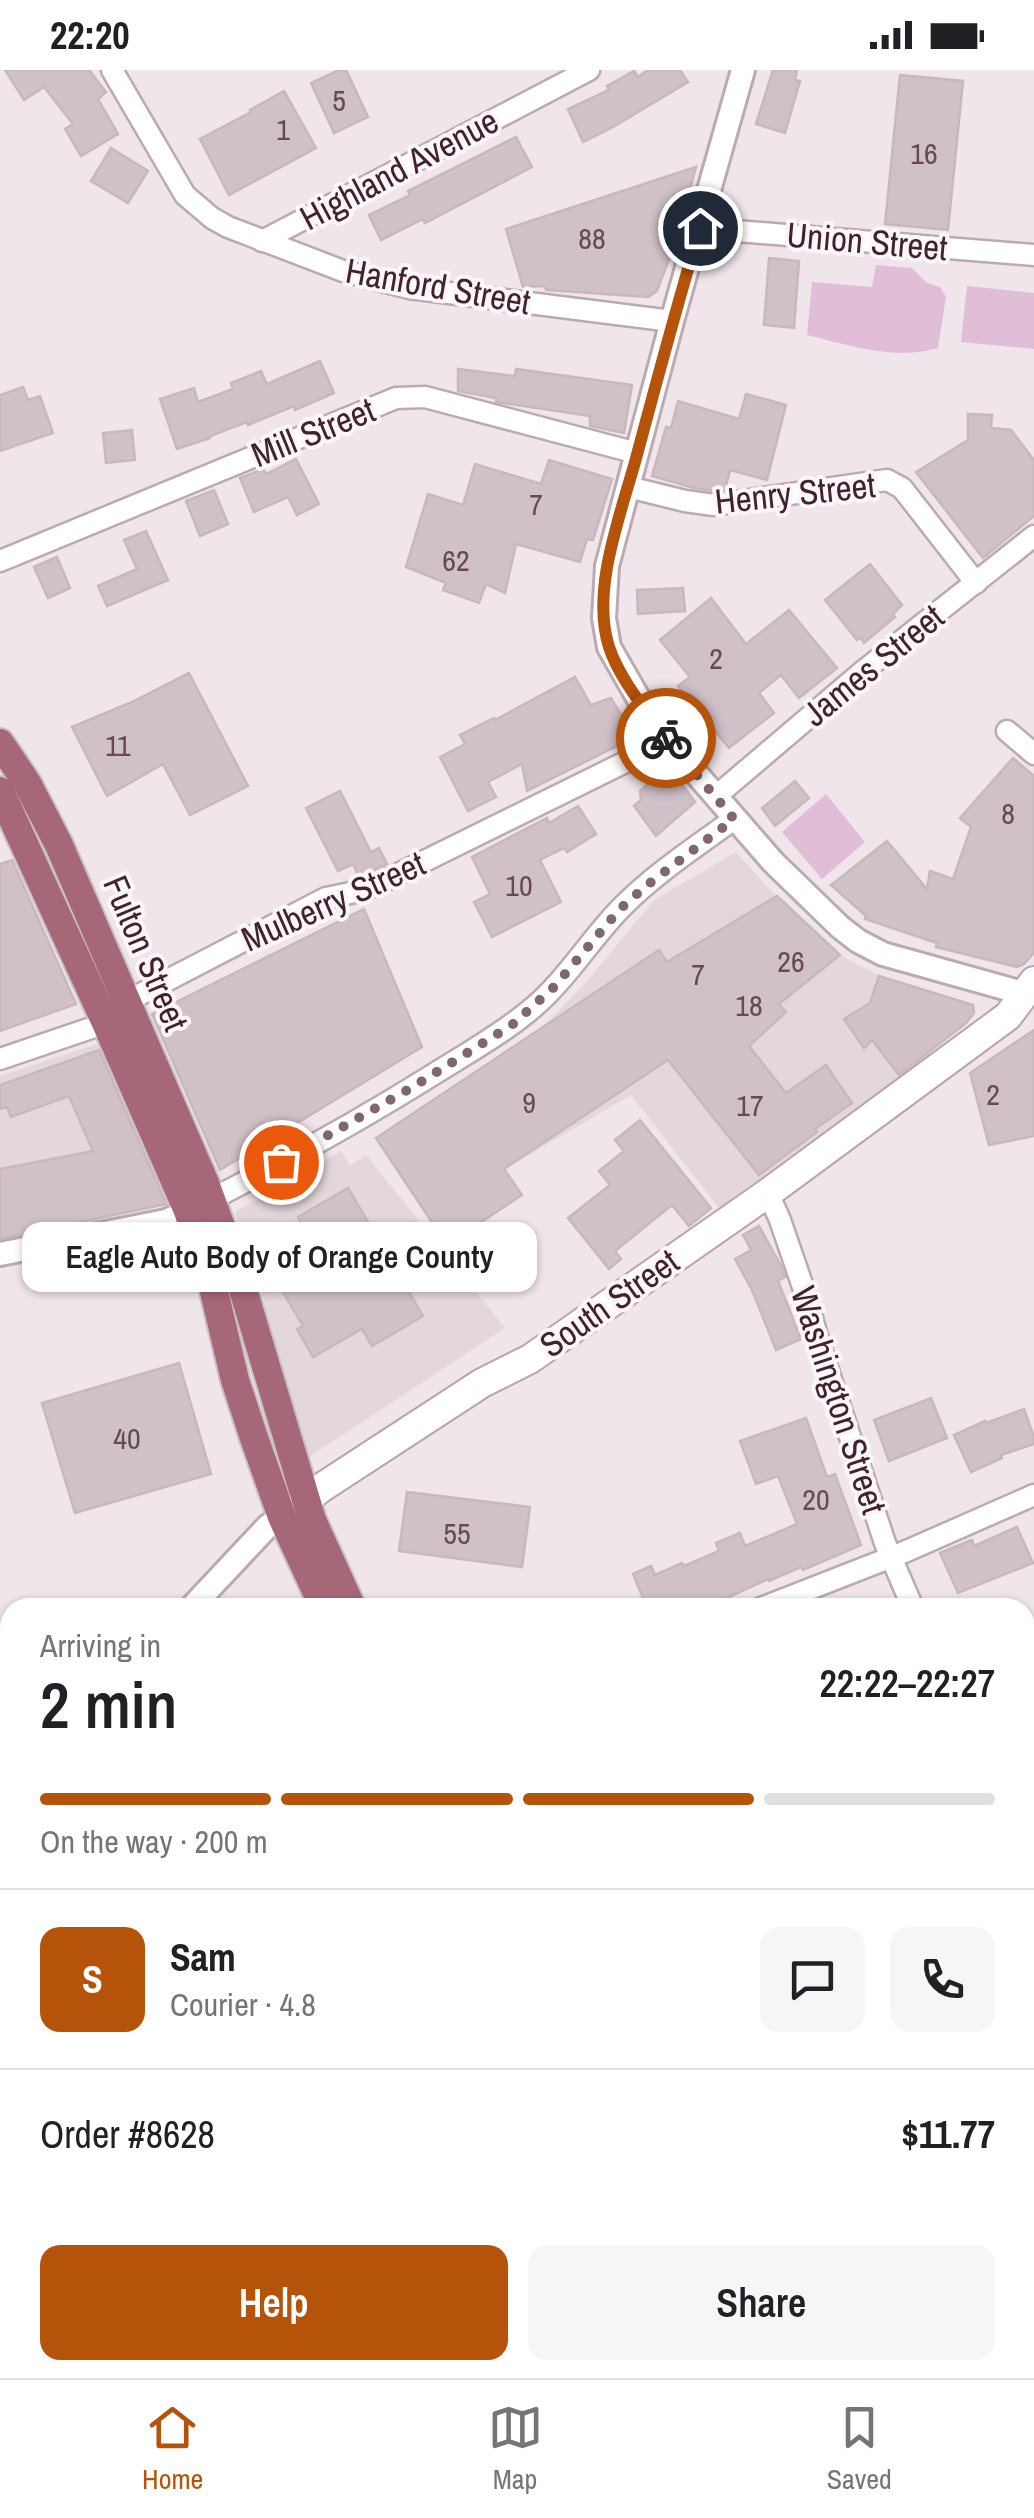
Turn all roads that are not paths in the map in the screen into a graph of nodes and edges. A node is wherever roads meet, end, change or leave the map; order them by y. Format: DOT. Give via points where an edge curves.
graph roads {
  1 [pos="112,70"];
  2 [pos="589,70"];
  3 [pos="743,70"];
  4 [pos="700,228"];
  5 [pos="262,240"];
  6 [pos="1034,255"];
  7 [pos="672,322"];
  8 [pos="638,453"];
  9 [pos="628,487"];
  10 [pos="1034,536"];
  11 [pos="0,560"];
  12 [pos="976,583"];
  13 [pos="1008,731"];
  14 [pos="668,740"];
  15 [pos="0,743"];
  16 [pos="1034,754"];
  17 [pos="0,791"];
  18 [pos="715,797"];
  19 [pos="734,819"];
  20 [pos="1031,991"];
  21 [pos="117,1014"];
  22 [pos="0,1058"];
  23 [pos="768,1192"];
  24 [pos="199,1205"];
  25 [pos="0,1254"];
  26 [pos="1034,1495"];
  27 [pos="295,1508"];
  28 [pos="891,1556"];
  29 [pos="201,1598"];
  30 [pos="321,1598"];
  31 [pos="347,1598"];
  32 [pos="786,1598"];
  33 [pos="908,1598"];
  1 -- 5 [label="street, Hanford Street" via="185,195 212,218"];
  2 -- 5 [label="street, Highland Avenue"];
  3 -- 4 [label="street"];
  4 -- 6 [label="street, Union Street"];
  4 -- 7 [label="street"];
  5 -- 7 [label="street, Hanford Street" via="408,288"];
  7 -- 8 [label="street"];
  8 -- 9 [label="street"];
  8 -- 11 [label="street, Mill Street" via="425,396 396,398"];
  9 -- 12 [label="street, Henry Street" via="714,506 887,480 902,488"];
  9 -- 14 [label="street" via="608,566 604,618 620,670"];
  10 -- 12 [label="street, James Street"];
  12 -- 18 [label="street, James Street"];
  13 -- 16 [label="street"];
  14 -- 18 [label="street"];
  14 -- 21 [label="street, Mulberry Street" via="376,885 318,902 137,996"];
  15 -- 21 [label="main road, Fulton Street" via="59,846"];
  17 -- 21 [label="main road, Fulton Street"];
  18 -- 19 [label="street"];
  19 -- 20 [label="street" via="858,941 883,954"];
  19 -- 24 [label="street" via="620,909 512,1025"];
  20 -- 23 [label="main road, South Street" via="1008,1016"];
  21 -- 22 [label="street, Mulberry Street"];
  21 -- 24 [label="main road, Fulton Street"];
  23 -- 27 [label="main road, South Street" via="530,1359 482,1383"];
  23 -- 28 [label="street, Washington Street"];
  24 -- 25 [label="street" via="166,1221"];
  24 -- 27 [label="main road, Fulton Street" via="235,1380"];
  26 -- 28 [label="street"];
  27 -- 29 [label="street, South Street" via="268,1526"];
  27 -- 30 [label="main road, Fulton Street"];
  27 -- 31 [label="main road, Fulton Street" via="312,1520"];
  28 -- 32 [label="street"];
  28 -- 33 [label="street, Washington Street"];
}
